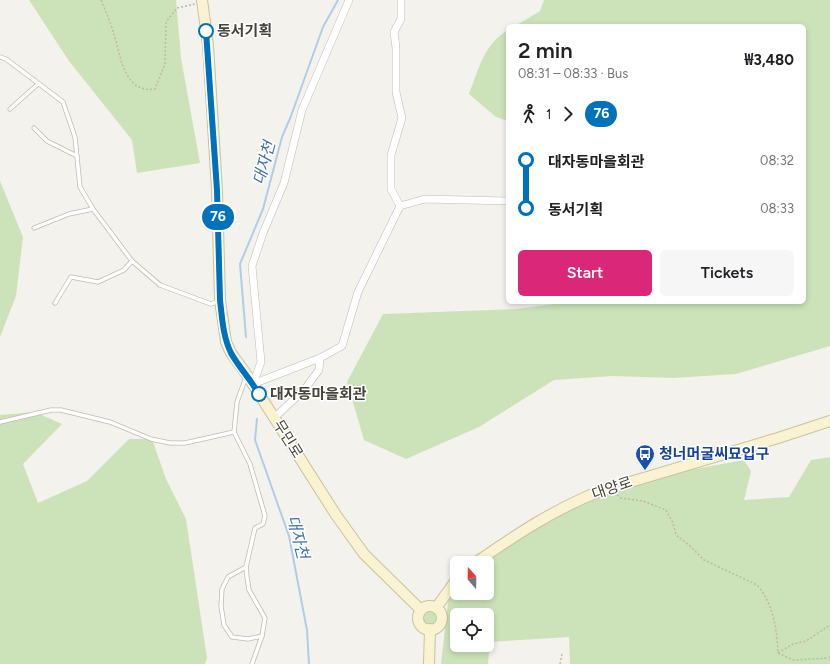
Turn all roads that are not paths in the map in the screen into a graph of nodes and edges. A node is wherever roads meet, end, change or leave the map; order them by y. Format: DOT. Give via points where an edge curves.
graph roads {
  1 [pos="348,0"];
  2 [pos="401,0"];
  3 [pos="202,1"];
  4 [pos="0,57"];
  5 [pos="38,84"];
  6 [pos="10,109"];
  7 [pos="34,128"];
  8 [pos="77,156"];
  9 [pos="506,201"];
  10 [pos="400,206"];
  11 [pos="93,209"];
  12 [pos="34,228"];
  13 [pos="132,261"];
  14 [pos="220,300"];
  15 [pos="55,303"];
  16 [pos="320,358"];
  17 [pos="247,374"];
  18 [pos="253,384"];
  19 [pos="274,418"];
  20 [pos="830,420"];
  21 [pos="0,422"];
  22 [pos="234,432"];
  23 [pos="486,556"];
  24 [pos="246,567"];
  25 [pos="450,589"];
  26 [pos="436,608"];
  27 [pos="421,610"];
  28 [pos="430,630"];
  29 [pos="262,636"];
  30 [pos="252,664"];
  31 [pos="430,664"];
  1 -- 18 [label="street" via="302,110 284,183 262,232 252,266 261,362"];
  2 -- 10 [label="street" via="401,19 394,32 396,92 402,118 391,155 390,189"];
  3 -- 14 [label="street, 무민로" via="208,45 217,190"];
  4 -- 5 [label="lane"];
  5 -- 6 [label="lane"];
  5 -- 8 [label="lane" via="62,102 75,137"];
  7 -- 8 [label="lane" via="47,141"];
  8 -- 11 [label="lane" via="80,187"];
  9 -- 10 [label="street" via="425,199"];
  10 -- 16 [label="street" via="358,292 342,346"];
  11 -- 12 [label="lane" via="69,214"];
  11 -- 13 [label="lane"];
  13 -- 14 [label="lane" via="160,285 211,304"];
  13 -- 15 [label="lane" via="123,271 98,282 70,277"];
  14 -- 17 [label="street, 무민로" via="226,342 231,354"];
  16 -- 18 [label="street"];
  16 -- 19 [label="street" via="319,370 304,390"];
  17 -- 18 [label="street, 무민로"];
  17 -- 22 [label="lane" via="237,402"];
  18 -- 19 [label="street, 무민로"];
  19 -- 27 [label="street, 무민로" via="364,554"];
  20 -- 23 [label="street, 대양로" via="575,501 549,514"];
  21 -- 22 [label="lane" via="61,410 110,422 170,444"];
  22 -- 24 [label="lane" via="250,464 265,516 263,524 255,528"];
  24 -- 29 [label="lane" via="249,590 265,618"];
  24 -- 29 [label="lane" via="228,577 222,589 224,625 232,637 248,639"];
  25 -- 26 [label="street"];
  26 -- 27 [label="street" via="429,606"];
  26 -- 28 [label="street" via="441,613 441,621 438,627"];
  27 -- 28 [label="street" via="420,624"];
  28 -- 31 [label="street"];
  29 -- 30 [label="lane"];
}
